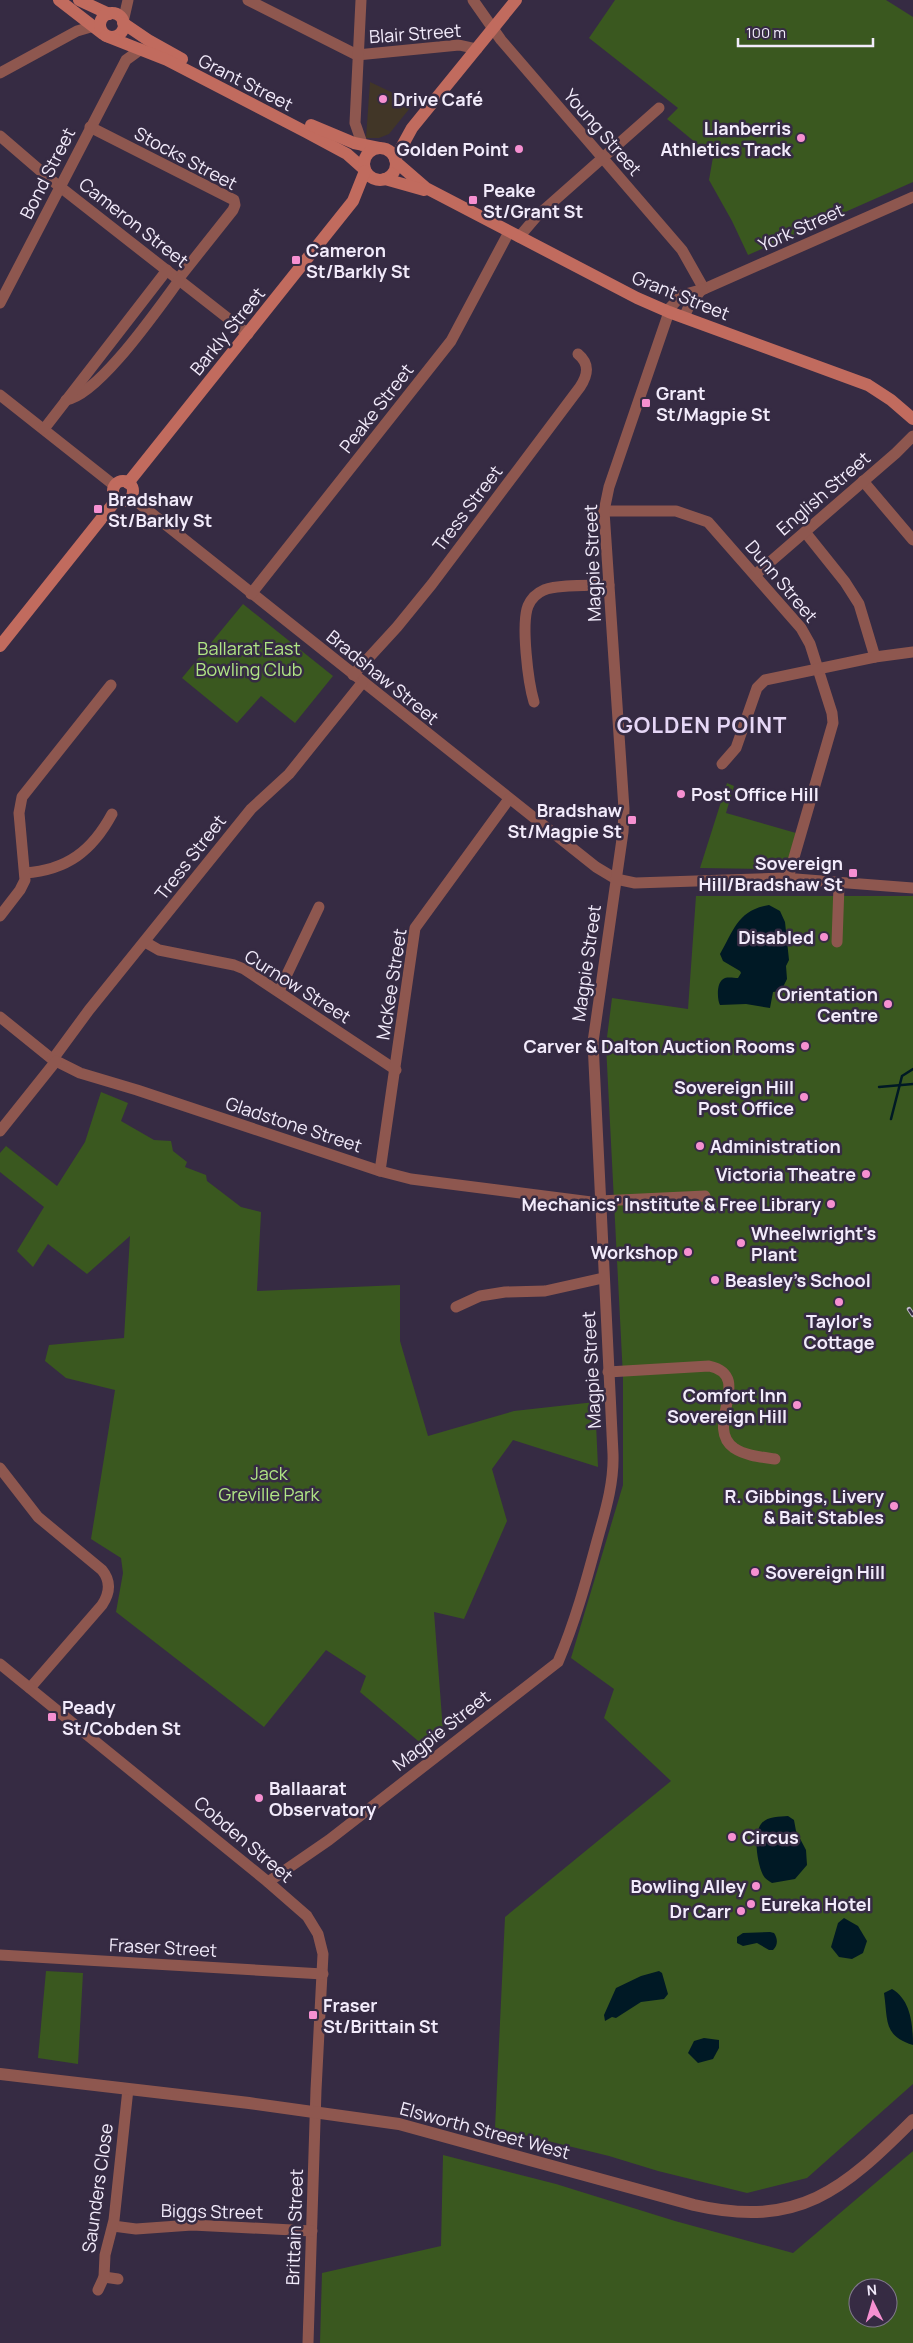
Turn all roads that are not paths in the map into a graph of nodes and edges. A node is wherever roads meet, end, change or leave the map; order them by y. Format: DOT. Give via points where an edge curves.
graph roads {
  1 [pos="59,0"];
  2 [pos="78,0"];
  3 [pos="127,0"];
  4 [pos="248,0"];
  5 [pos="361,0"];
  6 [pos="472,0"];
  7 [pos="516,0"];
  8 [pos="94,7"];
  9 [pos="110,14"];
  10 [pos="80,16"];
  11 [pos="123,22"];
  12 [pos="493,30"];
  13 [pos="101,32"];
  14 [pos="54,42"];
  15 [pos="124,42"];
  16 [pos="141,49"];
  17 [pos="477,49"];
  18 [pos="357,55"];
  19 [pos="126,60"];
  20 [pos="0,73"];
  21 [pos="659,108"];
  22 [pos="354,120"];
  23 [pos="90,127"];
  24 [pos="412,128"];
  25 [pos="333,136"];
  26 [pos="2,142"];
  27 [pos="363,146"];
  28 [pos="380,148"];
  29 [pos="602,158"];
  30 [pos="395,160"];
  31 [pos="365,170"];
  32 [pos="383,180"];
  33 [pos="60,186"];
  34 [pos="438,195"];
  35 [pos="913,197"];
  36 [pos="353,201"];
  37 [pos="514,235"];
  38 [pos="167,270"];
  39 [pos="179,279"];
  40 [pos="704,288"];
  41 [pos="0,303"];
  42 [pos="668,311"];
  43 [pos="684,317"];
  44 [pos="248,334"];
  45 [pos="578,354"];
  46 [pos="0,395"];
  47 [pos="66,400"];
  48 [pos="913,419"];
  49 [pos="44,429"];
  50 [pos="913,436"];
  51 [pos="863,481"];
  52 [pos="128,483"];
  53 [pos="115,486"];
  54 [pos="131,497"];
  55 [pos="117,499"];
  56 [pos="604,511"];
  57 [pos="804,532"];
  58 [pos="913,540"];
  59 [pos="755,575"];
  60 [pos="609,584"];
  61 [pos="251,594"];
  62 [pos="0,646"];
  63 [pos="913,652"];
  64 [pos="875,657"];
  65 [pos="818,670"];
  66 [pos="353,675"];
  67 [pos="362,683"];
  68 [pos="112,685"];
  69 [pos="534,702"];
  70 [pos="722,764"];
  71 [pos="509,799"];
  72 [pos="112,814"];
  73 [pos="25,873"];
  74 [pos="616,879"];
  75 [pos="787,882"];
  76 [pos="913,882"];
  77 [pos="856,884"];
  78 [pos="878,884"];
  79 [pos="838,886"];
  80 [pos="913,888"];
  81 [pos="319,907"];
  82 [pos="0,916"];
  83 [pos="145,942"];
  84 [pos="837,942"];
  85 [pos="279,991"];
  86 [pos="0,1017"];
  87 [pos="54,1060"];
  88 [pos="396,1070"];
  89 [pos="0,1131"];
  90 [pos="380,1172"];
  91 [pos="705,1196"];
  92 [pos="599,1202"];
  93 [pos="603,1278"];
  94 [pos="456,1307"];
  95 [pos="608,1372"];
  96 [pos="775,1459"];
  97 [pos="0,1468"];
  98 [pos="0,1664"];
  99 [pos="30,1688"];
  100 [pos="272,1885"];
  101 [pos="0,1955"];
  102 [pos="323,1974"];
  103 [pos="0,2075"];
  104 [pos="128,2089"];
  105 [pos="315,2113"];
  106 [pos="913,2120"];
  107 [pos="112,2226"];
  108 [pos="312,2231"];
  109 [pos="104,2277"];
  110 [pos="118,2279"];
  111 [pos="98,2290"];
  112 [pos="308,2343"];
  1 -- 10 [label="main road, Grant Street"];
  2 -- 8 [label="main road"];
  3 -- 9 [label="street"];
  3 -- 11 [label="street"];
  4 -- 18 [label="street, Blair Street"];
  5 -- 18 [label="street"];
  6 -- 12 [label="street, Young Street"];
  7 -- 12 [label="main road"];
  8 -- 9 [label="main road"];
  8 -- 10 [label="main road"];
  9 -- 11 [label="main road, Grant Street" via="120,16"];
  9 -- 13 [label="main road" via="102,18"];
  10 -- 13 [label="main road, Grant Street"];
  10 -- 14 [label="street"];
  11 -- 13 [label="main road" via="123,30 118,35 112,37"];
  11 -- 25 [label="main road, Grant Street" via="162,48"];
  12 -- 17 [label="main road"];
  12 -- 29 [label="street, Young Street"];
  13 -- 14 [label="street" via="80,29"];
  13 -- 15 [label="main road, Grant Street"];
  14 -- 20 [label="street"];
  15 -- 16 [label="main road, Grant Street"];
  15 -- 19 [label="street"];
  16 -- 19 [label="street, Bond Street"];
  16 -- 31 [label="main road, Grant Street" via="333,146 356,160"];
  17 -- 18 [label="street, Blair Street" via="459,45"];
  17 -- 24 [label="main road"];
  18 -- 22 [label="street"];
  19 -- 23 [label="street, Bond Street"];
  21 -- 29 [label="street, Peake Street"];
  22 -- 25 [label="street" via="348,131"];
  22 -- 27 [label="street"];
  23 -- 33 [label="street, Bond Street"];
  23 -- 39 [label="street, Stocks Street" via="234,200 233,210"];
  24 -- 28 [label="main road"];
  24 -- 30 [label="main road"];
  25 -- 27 [label="main road, Grant Street"];
  26 -- 33 [label="street, Cameron Street"];
  27 -- 28 [label="main road, Grant Street"];
  28 -- 30 [label="main road" via="390,152"];
  28 -- 31 [label="main road" via="366,156"];
  29 -- 37 [label="street, Peake Street"];
  29 -- 40 [label="street, Young Street" via="682,250"];
  30 -- 32 [label="main road" via="394,171"];
  30 -- 34 [label="main road, Grant Street" via="420,184"];
  31 -- 32 [label="main road" via="374,179"];
  31 -- 36 [label="main road, Barkly Street"];
  32 -- 34 [label="main road, Grant Street"];
  32 -- 36 [label="main road, Barkly Street"];
  33 -- 38 [label="street, Cameron Street"];
  33 -- 41 [label="street, Bond Street"];
  34 -- 37 [label="main road, Grant Street"];
  35 -- 40 [label="street, York Street"];
  36 -- 44 [label="main road, Barkly Street"];
  37 -- 42 [label="main road, Grant Street"];
  37 -- 61 [label="street, Peake Street" via="451,341"];
  38 -- 39 [label="street, Cameron Street"];
  38 -- 47 [label="street, Stocks Street"];
  39 -- 44 [label="street, Cameron Street"];
  39 -- 47 [label="street, Stocks Street" via="102,376 81,395"];
  40 -- 42 [label="street, York Street" via="682,295"];
  40 -- 43 [label="street, York Street" via="694,298"];
  42 -- 43 [label="main road, Grant Street"];
  42 -- 56 [label="street, Magpie Street" via="609,487"];
  43 -- 48 [label="main road, Grant Street" via="868,386"];
  44 -- 52 [label="main road, Barkly Street"];
  45 -- 66 [label="street, Tress Street" via="587,367 580,387 432,584"];
  46 -- 49 [label="street"];
  47 -- 49 [label="street, Stocks Street"];
  49 -- 53 [label="street"];
  50 -- 51 [label="street, English Street"];
  51 -- 57 [label="street, English Street"];
  51 -- 58 [label="street"];
  52 -- 53 [label="main road" via="121,481"];
  52 -- 54 [label="main road" via="133,489"];
  53 -- 55 [label="main road" via="113,493"];
  54 -- 55 [label="main road" via="125,501"];
  54 -- 61 [label="street, Bradshaw Street"];
  55 -- 62 [label="main road"];
  56 -- 59 [label="street, Dunn Street" via="676,511 704,519"];
  56 -- 60 [label="street, Magpie Street"];
  57 -- 59 [label="street, English Street"];
  57 -- 64 [label="street" via="856,598"];
  59 -- 65 [label="street, Dunn Street" via="801,628"];
  60 -- 69 [label="street" via="551,589 534,597 528,606 528,680"];
  60 -- 74 [label="street, Magpie Street" via="624,809"];
  61 -- 66 [label="street, Bradshaw Street"];
  63 -- 64 [label="street"];
  64 -- 65 [label="street"];
  65 -- 70 [label="street" via="761,683 755,692 738,746"];
  65 -- 75 [label="street, Dunn Street" via="834,723"];
  66 -- 67 [label="street, Bradshaw Street"];
  67 -- 71 [label="street, Bradshaw Street"];
  67 -- 83 [label="street, Tress Street" via="289,774 251,809"];
  68 -- 73 [label="street" via="22,797 19,813"];
  71 -- 74 [label="street, Bradshaw Street"];
  71 -- 88 [label="street, McKee Street" via="414,928"];
  72 -- 73 [label="street" via="88,847 69,862 49,870"];
  73 -- 82 [label="street" via="22,886"];
  74 -- 75 [label="street" via="631,876 761,886"];
  74 -- 92 [label="street, Magpie Street" via="593,1042"];
  75 -- 77 [label="street"];
  75 -- 79 [label="street"];
  76 -- 78 [label="street"];
  77 -- 78 [label="street"];
  77 -- 79 [label="street"];
  78 -- 80 [label="street"];
  79 -- 84 [label="street"];
  81 -- 85 [label="street"];
  83 -- 85 [label="street, Curnow Street" via="159,950 239,966"];
  83 -- 87 [label="street, Tress Street" via="79,1023"];
  85 -- 88 [label="street, Curnow Street"];
  86 -- 87 [label="street, Gladstone Street"];
  87 -- 89 [label="street, Tress Street"];
  87 -- 90 [label="street, Gladstone Street" via="86,1076 137,1090"];
  88 -- 90 [label="street, McKee Street"];
  90 -- 92 [label="street, Gladstone Street" via="411,1179"];
  91 -- 92 [label="street, Gladstone Street"];
  92 -- 93 [label="street, Magpie Street"];
  93 -- 94 [label="street" via="545,1291 480,1296"];
  93 -- 95 [label="street, Magpie Street"];
  95 -- 96 [label="street" via="715,1368 726,1378 730,1390 722,1422 726,1440 748,1454"];
  95 -- 100 [label="street, Magpie Street" via="612,1483 574,1621 558,1662"];
  97 -- 99 [label="street" via="38,1517 102,1570 108,1586 105,1601"];
  98 -- 99 [label="street, Cobden Street"];
  99 -- 100 [label="street, Cobden Street"];
  100 -- 102 [label="street, Cobden Street" via="307,1916 316,1929 322,1948"];
  101 -- 102 [label="street, Fraser Street"];
  102 -- 105 [label="street, Cobden Street"];
  103 -- 104 [label="street, Elsworth Street West"];
  104 -- 105 [label="street, Elsworth Street West"];
  104 -- 107 [label="street, Saunders Close"];
  105 -- 106 [label="street, Elsworth Street West" via="399,2124 694,2205 746,2212 786,2208 831,2191 857,2174"];
  105 -- 108 [label="street, Brittain Street"];
  107 -- 108 [label="street, Biggs Street" via="136,2229 192,2225"];
  107 -- 109 [label="street, Saunders Close"];
  108 -- 112 [label="street, Brittain Street"];
  109 -- 110 [label="street"];
  109 -- 111 [label="street, Saunders Close"];
}
